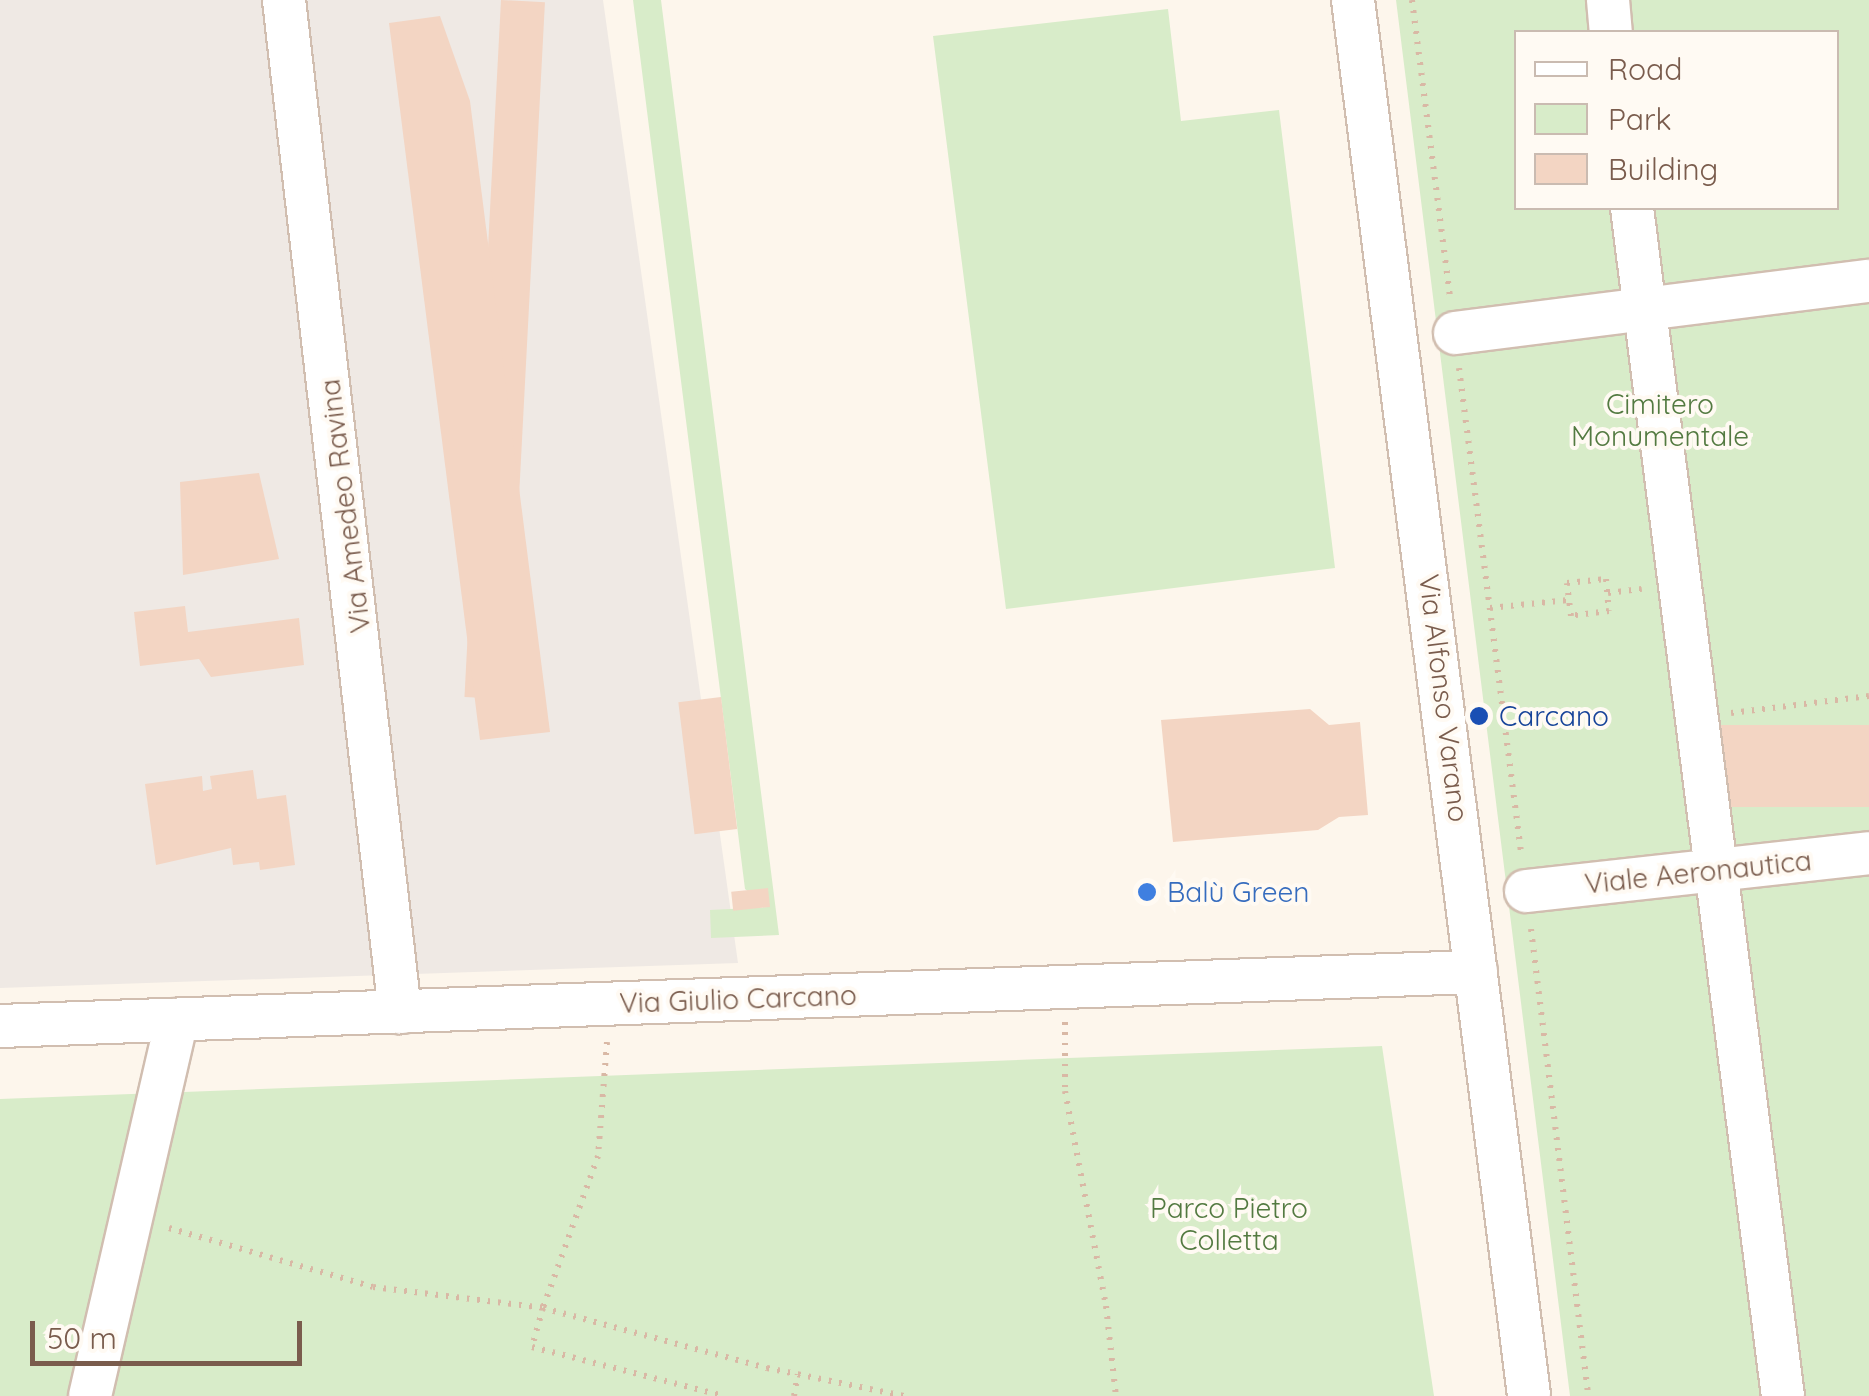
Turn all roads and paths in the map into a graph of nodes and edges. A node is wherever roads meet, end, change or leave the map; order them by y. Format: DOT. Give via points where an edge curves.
graph roads {
  1 [pos="284,0"];
  2 [pos="1353,0"];
  3 [pos="1412,0"];
  4 [pos="1608,0"];
  5 [pos="1612,30"];
  6 [pos="1632,210"];
  7 [pos="1869,281"];
  8 [pos="1644,310"];
  9 [pos="1455,333"];
  10 [pos="1569,600"];
  11 [pos="1490,608"];
  12 [pos="1869,696"];
  13 [pos="1694,717"];
  14 [pos="1869,853"];
  15 [pos="1712,872"];
  16 [pos="1526,891"];
  17 [pos="1476,972"];
  18 [pos="1066,986"];
  19 [pos="605,1004"];
  20 [pos="400,1012"];
  21 [pos="177,1020"];
  22 [pos="0,1026"];
  23 [pos="134,1220"];
  24 [pos="542,1308"];
  25 [pos="798,1374"];
  26 [pos="90,1396"];
  27 [pos="724,1396"];
  28 [pos="794,1396"];
  29 [pos="905,1396"];
  30 [pos="1116,1396"];
  31 [pos="1529,1396"];
  32 [pos="1588,1396"];
  33 [pos="1783,1396"];
  1 -- 20 [label="street, Via Amedeo Ravina"];
  2 -- 17 [label="street, Via Alfonso Varano"];
  3 -- 9 [label="path"];
  4 -- 5 [label="street"];
  6 -- 8 [label="street"];
  7 -- 8 [label="street"];
  8 -- 9 [label="street"];
  8 -- 13 [label="street"];
  9 -- 11 [label="path"];
  10 -- 10 [label="path" via="1567,584 1606,578 1609,611 1571,616"];
  10 -- 11 [label="path"];
  11 -- 16 [label="path"];
  12 -- 13 [label="path"];
  13 -- 15 [label="street"];
  14 -- 15 [label="street, Viale Aeronautica"];
  15 -- 16 [label="street, Viale Aeronautica"];
  15 -- 33 [label="street"];
  16 -- 32 [label="path"];
  17 -- 18 [label="street, Via Giulio Carcano"];
  17 -- 31 [label="street, Via Alfonso Varano"];
  18 -- 19 [label="street, Via Giulio Carcano"];
  18 -- 30 [label="path" via="1065,1091"];
  19 -- 20 [label="street, Via Giulio Carcano"];
  19 -- 24 [label="path" via="598,1156"];
  20 -- 21 [label="street, Via Giulio Carcano"];
  21 -- 22 [label="street, Via Giulio Carcano"];
  21 -- 23 [label="street"];
  23 -- 24 [label="path" via="373,1288"];
  23 -- 26 [label="street"];
  24 -- 25 [label="path"];
  24 -- 27 [label="path" via="532,1347"];
  25 -- 28 [label="path"];
  25 -- 29 [label="path"];
}
